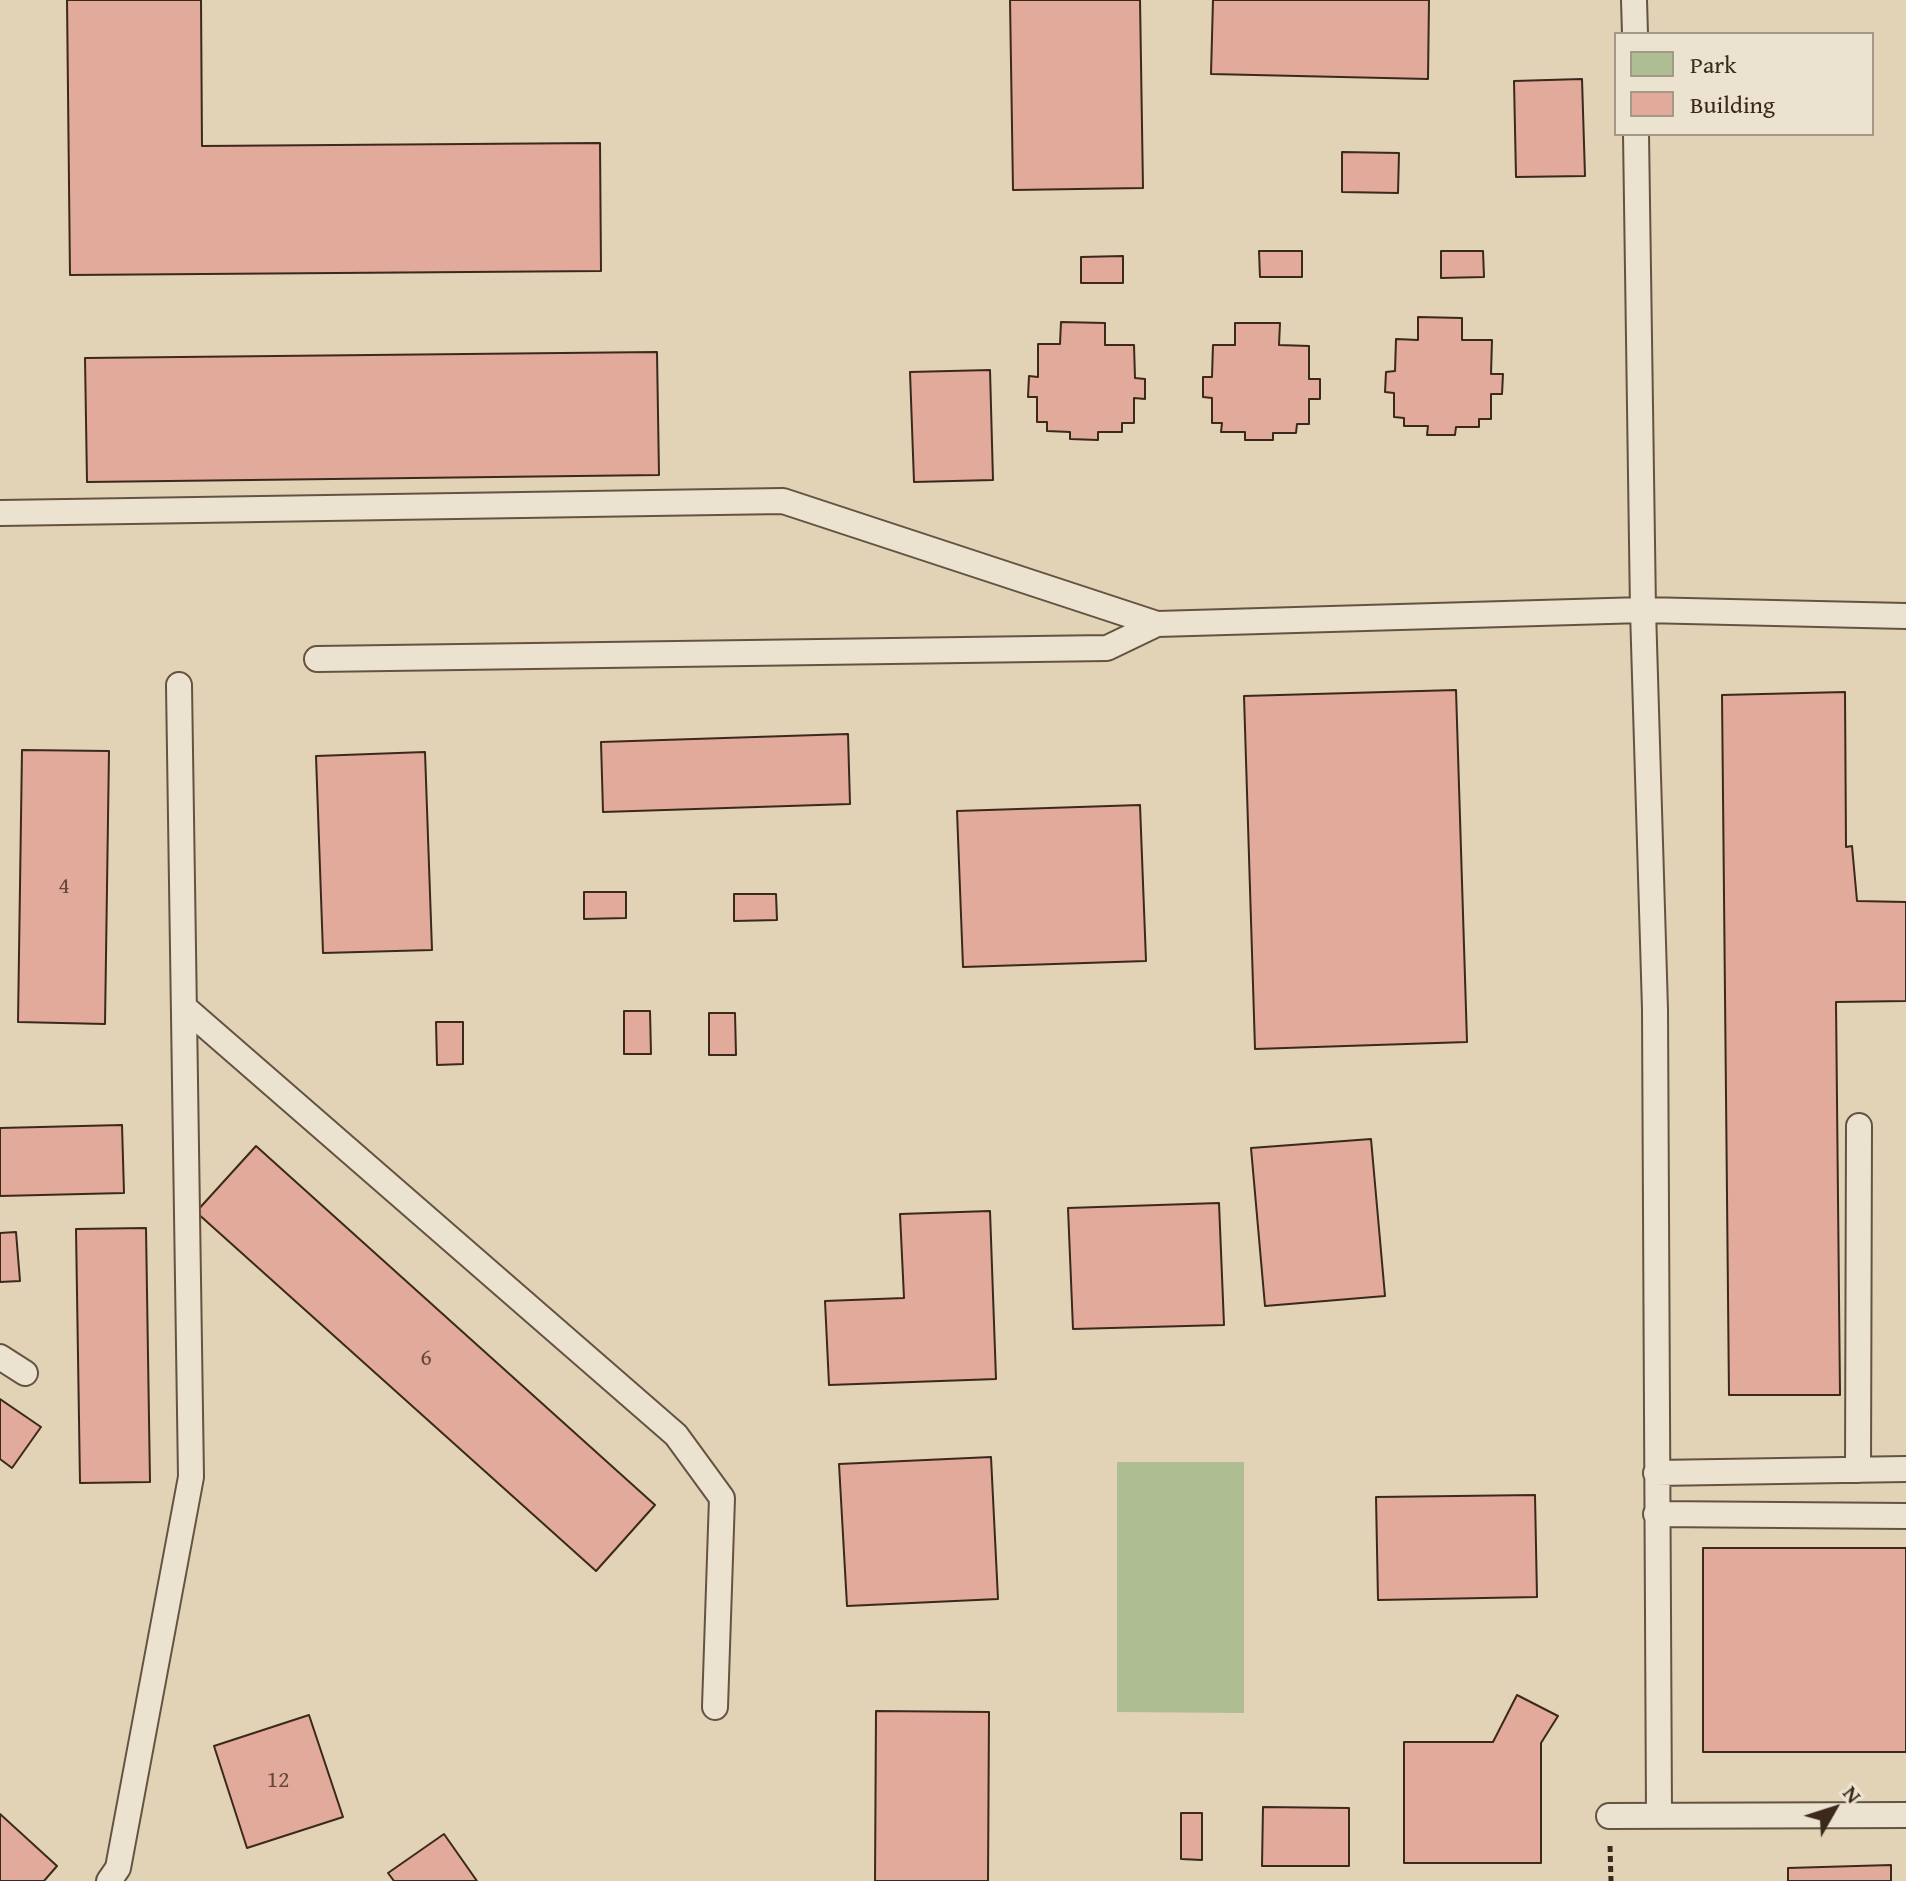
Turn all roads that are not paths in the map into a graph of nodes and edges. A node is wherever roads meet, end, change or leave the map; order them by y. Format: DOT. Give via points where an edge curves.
graph roads {
  1 [pos="1634,0"];
  2 [pos="1635,32"];
  3 [pos="1636,136"];
  4 [pos="0,513"];
  5 [pos="1643,610"];
  6 [pos="1906,616"];
  7 [pos="1157,624"];
  8 [pos="317,659"];
  9 [pos="179,685"];
  10 [pos="184,1007"];
  11 [pos="1859,1126"];
  12 [pos="0,1357"];
  13 [pos="25,1373"];
  14 [pos="1906,1469"];
  15 [pos="1858,1470"];
  16 [pos="1656,1473"];
  17 [pos="1656,1514"];
  18 [pos="1906,1516"];
  19 [pos="715,1707"];
  20 [pos="1659,1815"];
  21 [pos="1906,1815"];
  22 [pos="1609,1816"];
  23 [pos="109,1881"];
  1 -- 2 [label="lane"];
  3 -- 5 [label="lane"];
  4 -- 7 [label="lane" via="783,501"];
  5 -- 6 [label="lane"];
  5 -- 7 [label="lane"];
  5 -- 16 [label="lane" via="1655,1009"];
  7 -- 8 [label="lane" via="1107,648"];
  9 -- 10 [label="lane"];
  10 -- 19 [label="lane" via="676,1435 722,1498"];
  10 -- 23 [label="lane" via="191,1477 118,1868"];
  11 -- 15 [label="lane"];
  12 -- 13 [label="lane"];
  14 -- 15 [label="lane"];
  15 -- 16 [label="lane"];
  16 -- 17 [label="lane"];
  17 -- 18 [label="lane"];
  17 -- 20 [label="lane"];
  20 -- 21 [label="lane"];
  20 -- 22 [label="lane"];
}
